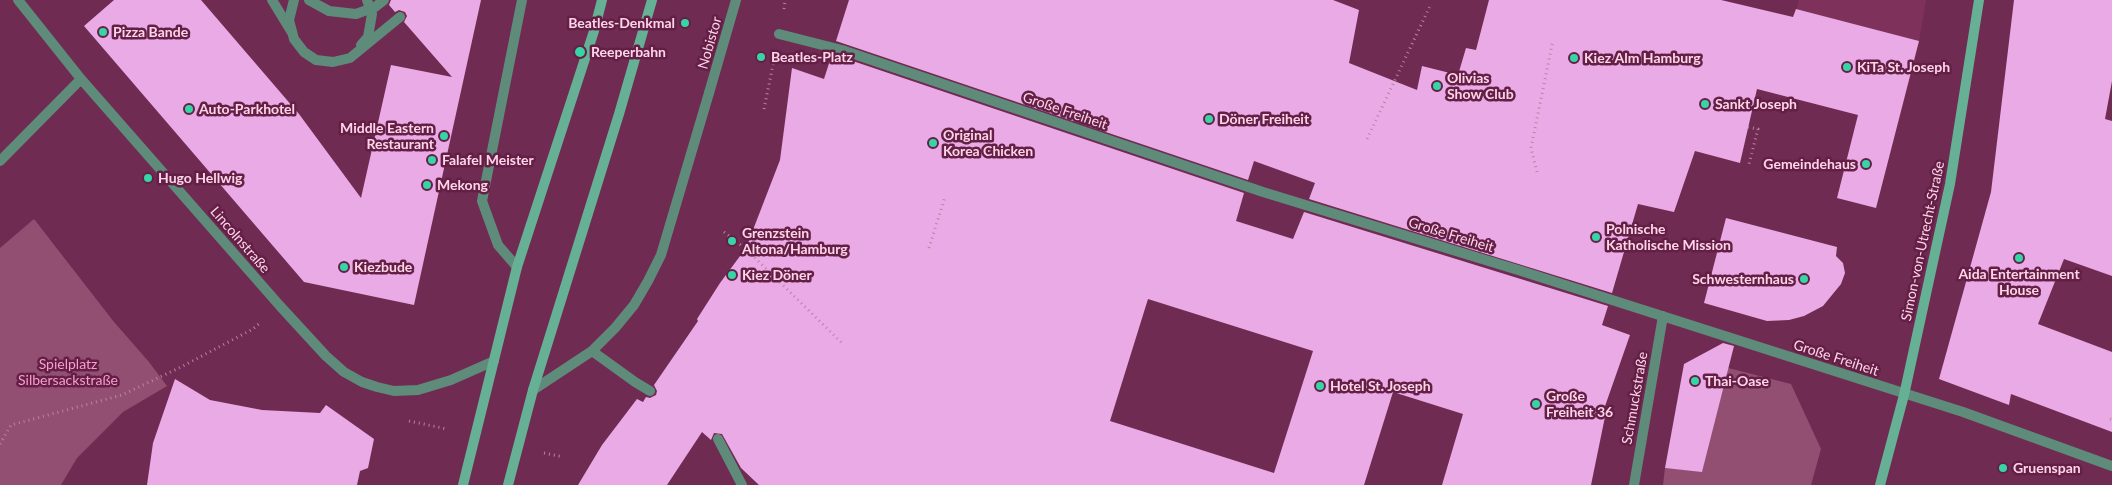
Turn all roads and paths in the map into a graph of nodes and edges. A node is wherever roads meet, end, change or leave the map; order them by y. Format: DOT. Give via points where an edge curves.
graph roads {
  1 [pos="18,0"];
  2 [pos="272,0"];
  3 [pos="294,0"];
  4 [pos="309,0"];
  5 [pos="367,0"];
  6 [pos="384,0"];
  7 [pos="522,0"];
  8 [pos="602,0"];
  9 [pos="652,0"];
  10 [pos="736,0"];
  11 [pos="1979,0"];
  12 [pos="1430,6"];
  13 [pos="400,18"];
  14 [pos="780,34"];
  15 [pos="1553,40"];
  16 [pos="81,79"];
  17 [pos="764,108"];
  18 [pos="1748,127"];
  19 [pos="1367,140"];
  20 [pos="0,161"];
  21 [pos="1749,164"];
  22 [pos="1537,172"];
  23 [pos="946,197"];
  24 [pos="724,232"];
  25 [pos="929,248"];
  26 [pos="517,267"];
  27 [pos="280,306"];
  28 [pos="1663,316"];
  29 [pos="842,343"];
  30 [pos="592,350"];
  31 [pos="494,361"];
  32 [pos="533,390"];
  33 [pos="650,391"];
  34 [pos="1904,395"];
  35 [pos="408,421"];
  36 [pos="447,429"];
  37 [pos="718,438"];
  38 [pos="0,444"];
  39 [pos="540,452"];
  40 [pos="563,457"];
  41 [pos="2112,466"];
  42 [pos="463,485"];
  43 [pos="508,485"];
  44 [pos="742,485"];
  45 [pos="1634,485"];
  46 [pos="1880,485"];
  1 -- 16 [label="street, Lincolnstraße"];
  2 -- 5 [label="street, bridge" via="302,45 319,56 337,57 357,50 368,37 372,14"];
  3 -- 13 [label="street, bridge" via="289,20 294,39 316,60 333,62 350,58"];
  4 -- 6 [label="street" via="329,11 356,14"];
  7 -- 26 [label="street" via="482,201 498,246"];
  8 -- 26 [label="main road"];
  9 -- 32 [label="main road"];
  10 -- 30 [label="street, Nobistor" via="661,255 634,304"];
  11 -- 34 [label="main road, Simon-von-Utrecht-Straße" via="1950,184"];
  12 -- 19 [label="path"];
  14 -- 17 [label="path"];
  14 -- 28 [label="street, Große Freiheit" via="842,50 1264,192"];
  15 -- 22 [label="path" via="1532,148"];
  16 -- 20 [label="street"];
  16 -- 27 [label="street, Lincolnstraße"];
  18 -- 21 [label="path" via="1758,129"];
  23 -- 25 [label="path"];
  24 -- 29 [label="path" via="746,249"];
  26 -- 31 [label="main road"];
  27 -- 31 [label="street, Lincolnstraße" via="344,372 378,387 410,391 432,387"];
  27 -- 38 [label="path" via="253,329 176,370 122,395 11,426"];
  28 -- 34 [label="street, Große Freiheit"];
  28 -- 45 [label="street, Schmuckstraße"];
  30 -- 32 [label="street"];
  30 -- 33 [label="street"];
  31 -- 42 [label="main road"];
  32 -- 43 [label="main road"];
  34 -- 41 [label="street, Große Freiheit" via="1962,412"];
  34 -- 46 [label="main road, Simon-von-Utrecht-Straße"];
  35 -- 36 [label="path"];
  37 -- 44 [label="street"];
  39 -- 40 [label="path"];
}
